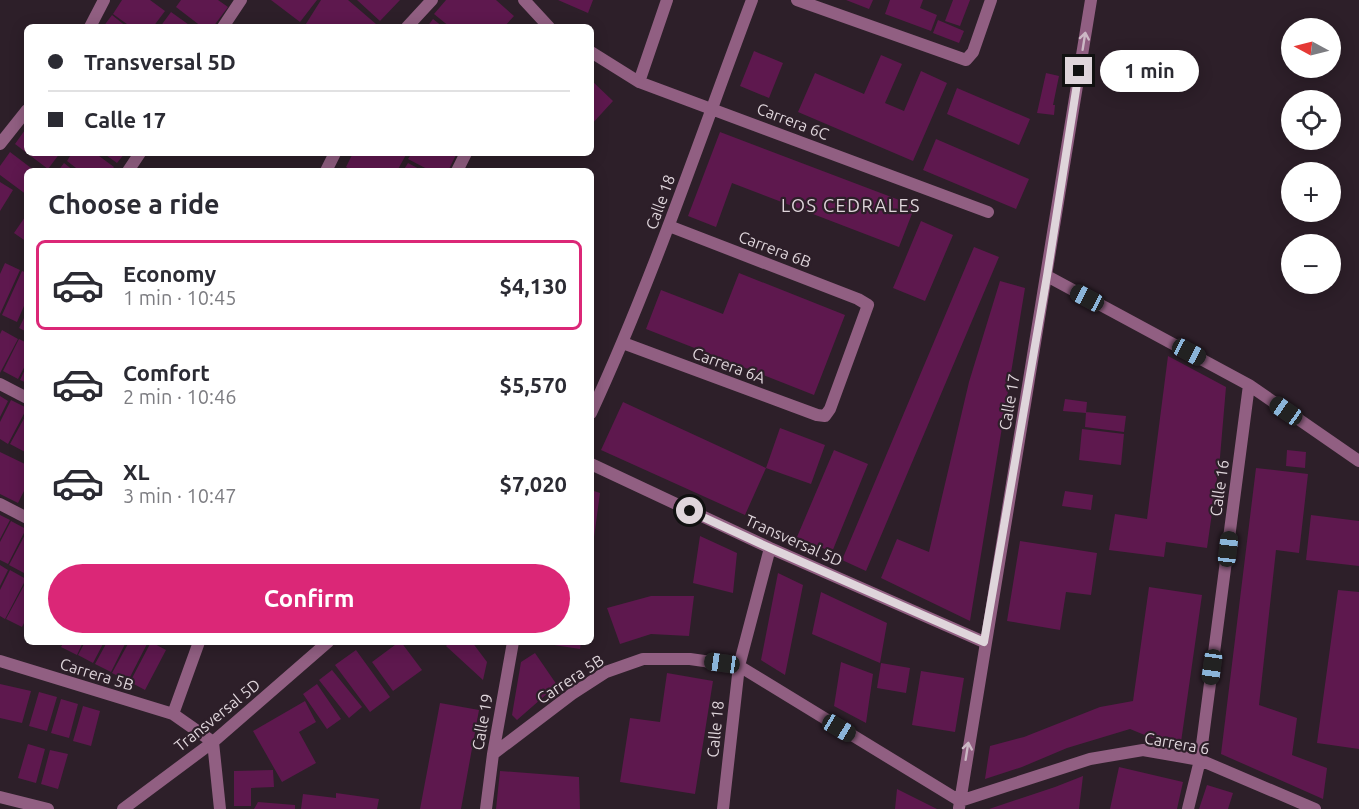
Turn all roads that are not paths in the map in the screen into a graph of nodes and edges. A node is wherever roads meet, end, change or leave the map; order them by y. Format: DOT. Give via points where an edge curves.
graph roads {
  1 [pos="105,0"];
  2 [pos="241,0"];
  3 [pos="432,0"];
  4 [pos="524,0"];
  5 [pos="667,0"];
  6 [pos="752,0"];
  7 [pos="797,0"];
  8 [pos="991,0"];
  9 [pos="1091,0"];
  10 [pos="92,24"];
  11 [pos="225,24"];
  12 [pos="410,24"];
  13 [pos="544,24"];
  14 [pos="594,54"];
  15 [pos="639,82"];
  16 [pos="712,108"];
  17 [pos="24,114"];
  18 [pos="0,144"];
  19 [pos="988,212"];
  20 [pos="669,226"];
  21 [pos="1047,276"];
  22 [pos="623,343"];
  23 [pos="0,384"];
  24 [pos="1249,385"];
  25 [pos="24,396"];
  26 [pos="594,406"];
  27 [pos="825,416"];
  28 [pos="1359,462"];
  29 [pos="594,465"];
  30 [pos="0,504"];
  31 [pos="24,516"];
  32 [pos="770,548"];
  33 [pos="984,642"];
  34 [pos="198,645"];
  35 [pos="325,645"];
  36 [pos="512,645"];
  37 [pos="0,661"];
  38 [pos="738,666"];
  39 [pos="173,714"];
  40 [pos="213,742"];
  41 [pos="493,754"];
  42 [pos="1200,760"];
  43 [pos="0,797"];
  44 [pos="959,805"];
  45 [pos="48,809"];
  46 [pos="123,809"];
  47 [pos="220,809"];
  48 [pos="486,809"];
  49 [pos="723,809"];
  50 [pos="1188,809"];
  51 [pos="1315,809"];
  1 -- 10 [label="street"];
  2 -- 11 [label="street"];
  3 -- 12 [label="street"];
  4 -- 13 [label="street"];
  5 -- 15 [label="street"];
  6 -- 16 [label="street, Calle 18"];
  7 -- 8 [label="street" via="966,60 973,52"];
  21 -- 9 [label="street, Calle 17, one-way"];
  14 -- 15 [label="street, Carrera 6C"];
  15 -- 16 [label="street, Carrera 6C"];
  16 -- 19 [label="street, Carrera 6C"];
  16 -- 20 [label="street, Calle 18"];
  17 -- 18 [label="street"];
  20 -- 22 [label="street, Calle 18"];
  20 -- 27 [label="street, Carrera 6B" via="868,305"];
  21 -- 24 [label="street"];
  21 -- 33 [label="street, Calle 17"];
  22 -- 26 [label="street, Calle 18"];
  22 -- 27 [label="street, Carrera 6A"];
  23 -- 25 [label="street"];
  24 -- 28 [label="street"];
  24 -- 42 [label="street, Calle 16"];
  29 -- 32 [label="street, Transversal 5D"];
  30 -- 31 [label="street"];
  32 -- 33 [label="street, Transversal 5D"];
  32 -- 38 [label="street, Calle 18"];
  44 -- 33 [label="street, Calle 17, one-way"];
  34 -- 39 [label="street"];
  35 -- 40 [label="street, Transversal 5D"];
  36 -- 41 [label="street, Calle 19"];
  37 -- 39 [label="street, Carrera 5B"];
  38 -- 41 [label="street, Carrera 5B" via="690,659 643,659 606,672"];
  38 -- 44 [label="street, Carrera 5B"];
  38 -- 49 [label="street, Calle 18"];
  39 -- 40 [label="street, Carrera 5B"];
  40 -- 46 [label="street, Transversal 5D"];
  40 -- 47 [label="street"];
  41 -- 48 [label="street, Calle 19"];
  42 -- 44 [label="street, Carrera 6" via="1143,750 1090,759"];
  42 -- 50 [label="street, Calle 16"];
  42 -- 51 [label="street, Carrera 6"];
  43 -- 45 [label="street"];
}
